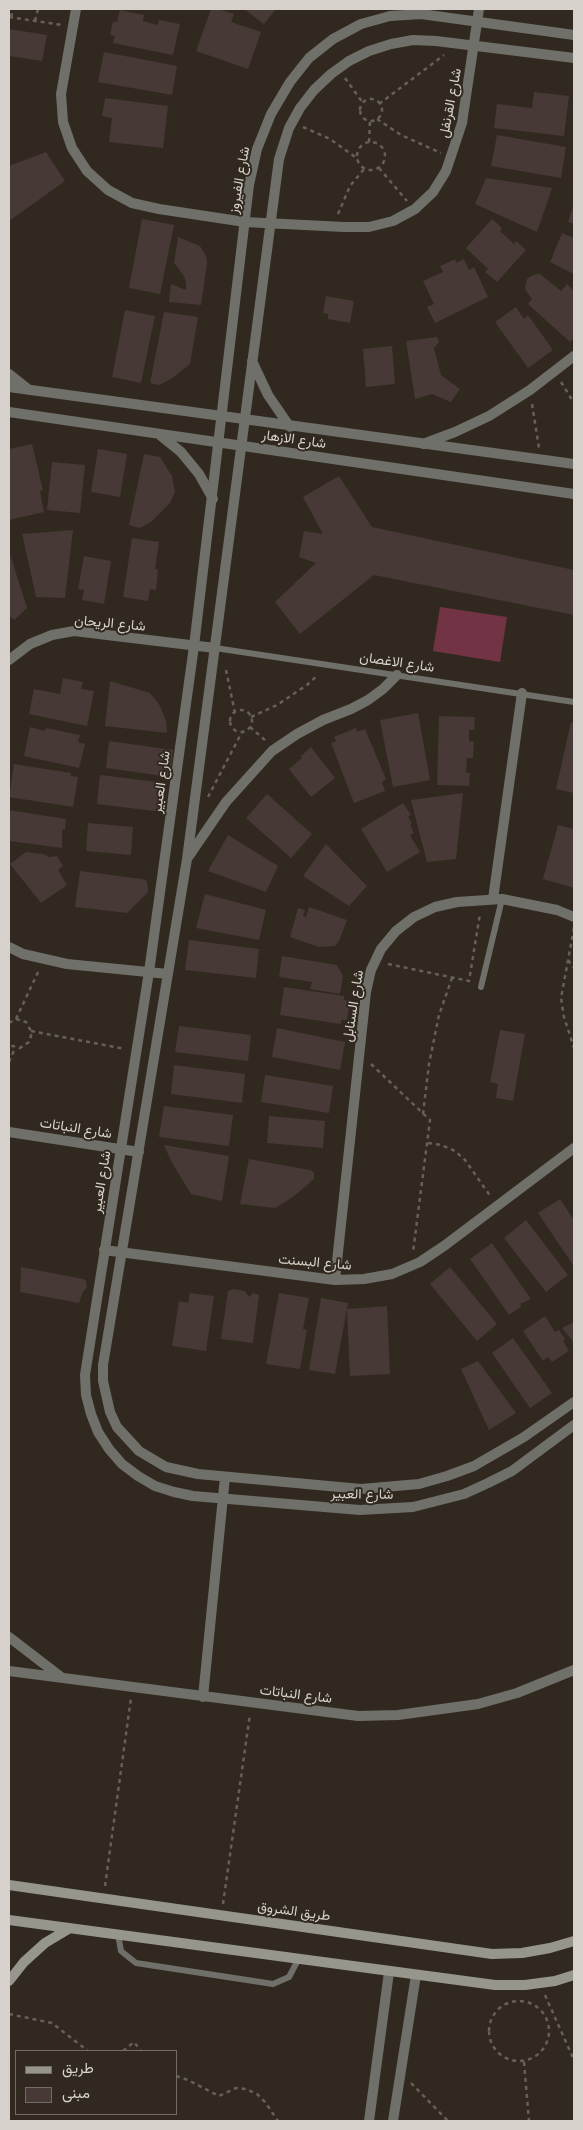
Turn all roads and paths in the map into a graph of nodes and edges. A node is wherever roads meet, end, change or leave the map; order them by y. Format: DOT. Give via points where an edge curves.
graph roads {
  1 [pos="12,9"];
  2 [pos="38,9"];
  3 [pos="76,9"];
  4 [pos="479,9"];
  5 [pos="10,17"];
  6 [pos="35,21"];
  7 [pos="478,21"];
  8 [pos="73,26"];
  9 [pos="574,35"];
  10 [pos="459,44"];
  11 [pos="474,45"];
  12 [pos="574,58"];
  13 [pos="338,68"];
  14 [pos="363,103"];
  15 [pos="380,104"];
  16 [pos="377,119"];
  17 [pos="370,121"];
  18 [pos="292,123"];
  19 [pos="369,142"];
  20 [pos="451,157"];
  21 [pos="358,159"];
  22 [pos="364,168"];
  23 [pos="379,168"];
  24 [pos="415,209"];
  25 [pos="245,222"];
  26 [pos="270,224"];
  27 [pos="333,227"];
  28 [pos="574,356"];
  29 [pos="252,361"];
  30 [pos="554,372"];
  31 [pos="9,374"];
  32 [pos="9,387"];
  33 [pos="30,390"];
  34 [pos="530,390"];
  35 [pos="574,403"];
  36 [pos="9,412"];
  37 [pos="23,414"];
  38 [pos="223,418"];
  39 [pos="9,420"];
  40 [pos="244,421"];
  41 [pos="290,427"];
  42 [pos="159,434"];
  43 [pos="220,443"];
  44 [pos="421,444"];
  45 [pos="241,446"];
  46 [pos="540,460"];
  47 [pos="574,460"];
  48 [pos="561,463"];
  49 [pos="574,464"];
  50 [pos="574,494"];
  51 [pos="213,499"];
  52 [pos="194,646"];
  53 [pos="218,649"];
  54 [pos="9,660"];
  55 [pos="328,665"];
  56 [pos="397,675"];
  57 [pos="522,693"];
  58 [pos="574,702"];
  59 [pos="235,713"];
  60 [pos="251,717"];
  61 [pos="250,727"];
  62 [pos="242,732"];
  63 [pos="276,749"];
  64 [pos="204,804"];
  65 [pos="187,859"];
  66 [pos="492,899"];
  67 [pos="574,917"];
  68 [pos="574,924"];
  69 [pos="9,947"];
  70 [pos="44,960"];
  71 [pos="568,960"];
  72 [pos="375,961"];
  73 [pos="574,968"];
  74 [pos="149,972"];
  75 [pos="168,974"];
  76 [pos="452,978"];
  77 [pos="481,987"];
  78 [pos="16,1020"];
  79 [pos="9,1022"];
  80 [pos="31,1031"];
  81 [pos="9,1045"];
  82 [pos="574,1046"];
  83 [pos="15,1048"];
  84 [pos="136,1051"];
  85 [pos="359,1052"];
  86 [pos="9,1062"];
  87 [pos="423,1114"];
  88 [pos="9,1132"];
  89 [pos="427,1143"];
  90 [pos="574,1148"];
  91 [pos="120,1149"];
  92 [pos="139,1152"];
  93 [pos="487,1191"];
  94 [pos="104,1250"];
  95 [pos="122,1253"];
  96 [pos="411,1266"];
  97 [pos="335,1280"];
  98 [pos="574,1402"];
  99 [pos="574,1425"];
  100 [pos="225,1476"];
  101 [pos="222,1498"];
  102 [pos="9,1637"];
  103 [pos="574,1670"];
  104 [pos="9,1671"];
  105 [pos="62,1678"];
  106 [pos="133,1687"];
  107 [pos="203,1697"];
  108 [pos="252,1703"];
  109 [pos="9,1885"];
  110 [pos="103,1898"];
  111 [pos="221,1914"];
  112 [pos="9,1920"];
  113 [pos="70,1928"];
  114 [pos="118,1934"];
  115 [pos="574,1941"];
  116 [pos="298,1960"];
  117 [pos="389,1972"];
  118 [pos="416,1975"];
  119 [pos="574,1975"];
  120 [pos="9,1981"];
  121 [pos="540,1983"];
  122 [pos="9,2014"];
  123 [pos="556,2018"];
  124 [pos="548,2022"];
  125 [pos="87,2050"];
  126 [pos="124,2050"];
  127 [pos="140,2050"];
  128 [pos="574,2060"];
  129 [pos="524,2062"];
  130 [pos="401,2072"];
  131 [pos="178,2077"];
  132 [pos="278,2121"];
  133 [pos="369,2121"];
  134 [pos="393,2121"];
  135 [pos="448,2121"];
  136 [pos="528,2121"];
  1 -- 5 [label="path"];
  2 -- 6 [label="path"];
  3 -- 8 [label="street, شارع القرنفل"];
  4 -- 7 [label="street, شارع القرنفل"];
  5 -- 6 [label="path"];
  6 -- 8 [label="path"];
  7 -- 9 [label="street, شارع الفيروز"];
  7 -- 11 [label="street, شارع القرنفل"];
  7 -- 25 [label="street, شارع الفيروز" via="421,14 390,16 361,24 333,39 309,58 271,114 257,148"];
  8 -- 25 [label="street, شارع القرنفل" via="61,94 63,122 72,148 87,172 108,190 132,203"];
  10 -- 11 [label="street"];
  10 -- 13 [label="street" via="413,40 391,44 369,51"];
  10 -- 15 [label="path"];
  11 -- 12 [label="street"];
  11 -- 20 [label="street, شارع القرنفل" via="462,123"];
  13 -- 14 [label="path"];
  13 -- 18 [label="street" via="314,90"];
  14 -- 15 [label="path" via="371,99"];
  14 -- 17 [label="path" via="360,112"];
  15 -- 16 [label="path" via="381,112"];
  16 -- 17 [label="path"];
  16 -- 20 [label="path" via="401,136"];
  17 -- 19 [label="path"];
  18 -- 21 [label="path" via="330,139"];
  18 -- 26 [label="street" via="278,159"];
  19 -- 21 [label="path" via="360,148"];
  19 -- 23 [label="path" via="379,145 385,153"];
  20 -- 24 [label="street, شارع القرنفل" via="433,192"];
  21 -- 22 [label="path"];
  22 -- 23 [label="path"];
  22 -- 27 [label="path" via="350,186"];
  23 -- 24 [label="path"];
  24 -- 27 [label="street, شارع القرنفل" via="393,221 369,227"];
  25 -- 26 [label="street, شارع القرنفل"];
  25 -- 38 [label="street, شارع الفيروز"];
  26 -- 27 [label="street, شارع القرنفل"];
  26 -- 29 [label="street"];
  28 -- 30 [label="street"];
  29 -- 40 [label="street"];
  29 -- 41 [label="street" via="268,395"];
  30 -- 34 [label="street"];
  30 -- 35 [label="path"];
  31 -- 33 [label="street"];
  32 -- 33 [label="street, شارع الازهار"];
  33 -- 38 [label="street, شارع الازهار"];
  34 -- 44 [label="street" via="489,416"];
  34 -- 46 [label="path"];
  36 -- 37 [label="street, شارع الازهار"];
  37 -- 39 [label="street"];
  37 -- 42 [label="street, شارع الازهار"];
  38 -- 40 [label="street, شارع الازهار"];
  38 -- 43 [label="street, شارع العبير"];
  40 -- 41 [label="street, شارع الازهار"];
  40 -- 45 [label="street, شارع العبير"];
  41 -- 44 [label="street, شارع الازهار"];
  42 -- 43 [label="street, شارع الازهار"];
  42 -- 51 [label="street" via="181,452"];
  43 -- 45 [label="street, شارع الازهار"];
  43 -- 51 [label="street, شارع العبير"];
  44 -- 46 [label="street, شارع الازهار"];
  45 -- 50 [label="street, شارع الازهار"];
  45 -- 53 [label="street, شارع العبير"];
  46 -- 48 [label="street, شارع الازهار"];
  47 -- 48 [label="street"];
  48 -- 49 [label="street, شارع الازهار"];
  51 -- 52 [label="street, شارع العبير"];
  52 -- 53 [label="street, شارع الريحان"];
  52 -- 54 [label="street, شارع الريحان" via="74,631 30,644"];
  52 -- 74 [label="street, شارع العبير"];
  53 -- 55 [label="lane, شارع الاغصان"];
  53 -- 59 [label="path"];
  53 -- 65 [label="street, شارع العبير"];
  55 -- 56 [label="lane, شارع الاغصان"];
  55 -- 60 [label="path" via="307,685"];
  56 -- 57 [label="lane, شارع الاغصان"];
  56 -- 63 [label="street" via="368,700 296,734"];
  57 -- 58 [label="lane, شارع الاغصان"];
  57 -- 66 [label="street"];
  59 -- 60 [label="path" via="245,711"];
  59 -- 62 [label="path" via="230,719 231,724"];
  60 -- 61 [label="path"];
  61 -- 62 [label="path"];
  61 -- 63 [label="path"];
  62 -- 64 [label="path"];
  63 -- 65 [label="street" via="226,802"];
  65 -- 75 [label="street, شارع العبير"];
  66 -- 67 [label="street, شارع السنابل" via="557,910"];
  66 -- 72 [label="street, شارع السنابل" via="435,907 414,917 396,931"];
  66 -- 76 [label="path" via="469,981"];
  66 -- 77 [label="lane"];
  68 -- 71 [label="path"];
  69 -- 70 [label="street"];
  70 -- 74 [label="street"];
  70 -- 78 [label="path"];
  71 -- 73 [label="path"];
  71 -- 82 [label="path" via="561,998"];
  72 -- 76 [label="path"];
  72 -- 85 [label="street, شارع السنابل" via="366,992"];
  74 -- 75 [label="street"];
  74 -- 84 [label="street, شارع العبير"];
  75 -- 92 [label="street, شارع العبير"];
  76 -- 87 [label="path" via="438,1015"];
  78 -- 79 [label="path"];
  78 -- 80 [label="path" via="26,1022"];
  80 -- 83 [label="path" via="29,1042"];
  80 -- 84 [label="path"];
  81 -- 83 [label="path"];
  83 -- 86 [label="path"];
  84 -- 91 [label="street, شارع العبير"];
  85 -- 87 [label="path"];
  85 -- 97 [label="street, شارع السنابل"];
  87 -- 89 [label="path" via="430,1120"];
  88 -- 91 [label="street, شارع النباتات"];
  89 -- 93 [label="path" via="454,1151 465,1160"];
  89 -- 96 [label="path"];
  90 -- 96 [label="street, شارع البسنت" via="444,1246"];
  91 -- 92 [label="street, شارع النباتات"];
  91 -- 94 [label="street, شارع العبير"];
  92 -- 95 [label="street, شارع العبير"];
  94 -- 95 [label="street, شارع البسنت"];
  94 -- 101 [label="street, شارع العبير" via="85,1375 86,1395 98,1432 122,1464 155,1486 174,1492"];
  95 -- 97 [label="street, شارع البسنت"];
  95 -- 100 [label="street, شارع العبير" via="103,1365 110,1412 127,1440 152,1460 183,1472"];
  96 -- 97 [label="street, شارع البسنت" via="392,1274"];
  98 -- 100 [label="street, شارع العبير" via="500,1453 474,1466 419,1484 361,1489"];
  99 -- 101 [label="street, شارع العبير" via="512,1471 447,1499 413,1507 360,1510"];
  100 -- 101 [label="street"];
  101 -- 107 [label="street"];
  102 -- 105 [label="street"];
  103 -- 108 [label="street, شارع النباتات" via="517,1693 478,1704 398,1715 358,1716"];
  104 -- 105 [label="street, شارع النباتات"];
  105 -- 106 [label="street, شارع النباتات"];
  106 -- 107 [label="street, شارع النباتات"];
  106 -- 110 [label="path"];
  107 -- 108 [label="street, شارع النباتات"];
  108 -- 111 [label="path"];
  109 -- 110 [label="street, طريق الشروق"];
  110 -- 111 [label="street, طريق الشروق"];
  111 -- 115 [label="street, طريق الشروق" via="492,1954 522,1953"];
  112 -- 113 [label="street"];
  113 -- 114 [label="street"];
  113 -- 120 [label="street" via="45,1943"];
  114 -- 116 [label="street"];
  114 -- 116 [label="lane" via="121,1951 136,1963 273,1984 289,1977"];
  116 -- 117 [label="street"];
  117 -- 118 [label="street"];
  117 -- 133 [label="street"];
  118 -- 121 [label="street" via="495,1985"];
  118 -- 130 [label="street"];
  119 -- 121 [label="street"];
  121 -- 123 [label="path"];
  122 -- 125 [label="path" via="52,2023"];
  123 -- 124 [label="path"];
  123 -- 128 [label="path"];
  124 -- 129 [label="path" via="545,2047"];
  124 -- 129 [label="path" via="538,2008 522,2001 505,2004 492,2016 488,2032 494,2049 507,2060"];
  126 -- 127 [label="path" via="134,2042"];
  129 -- 136 [label="path"];
  130 -- 134 [label="street"];
  130 -- 135 [label="path"];
  131 -- 132 [label="path" via="219,2096 236,2088 246,2089 257,2094"];
}
